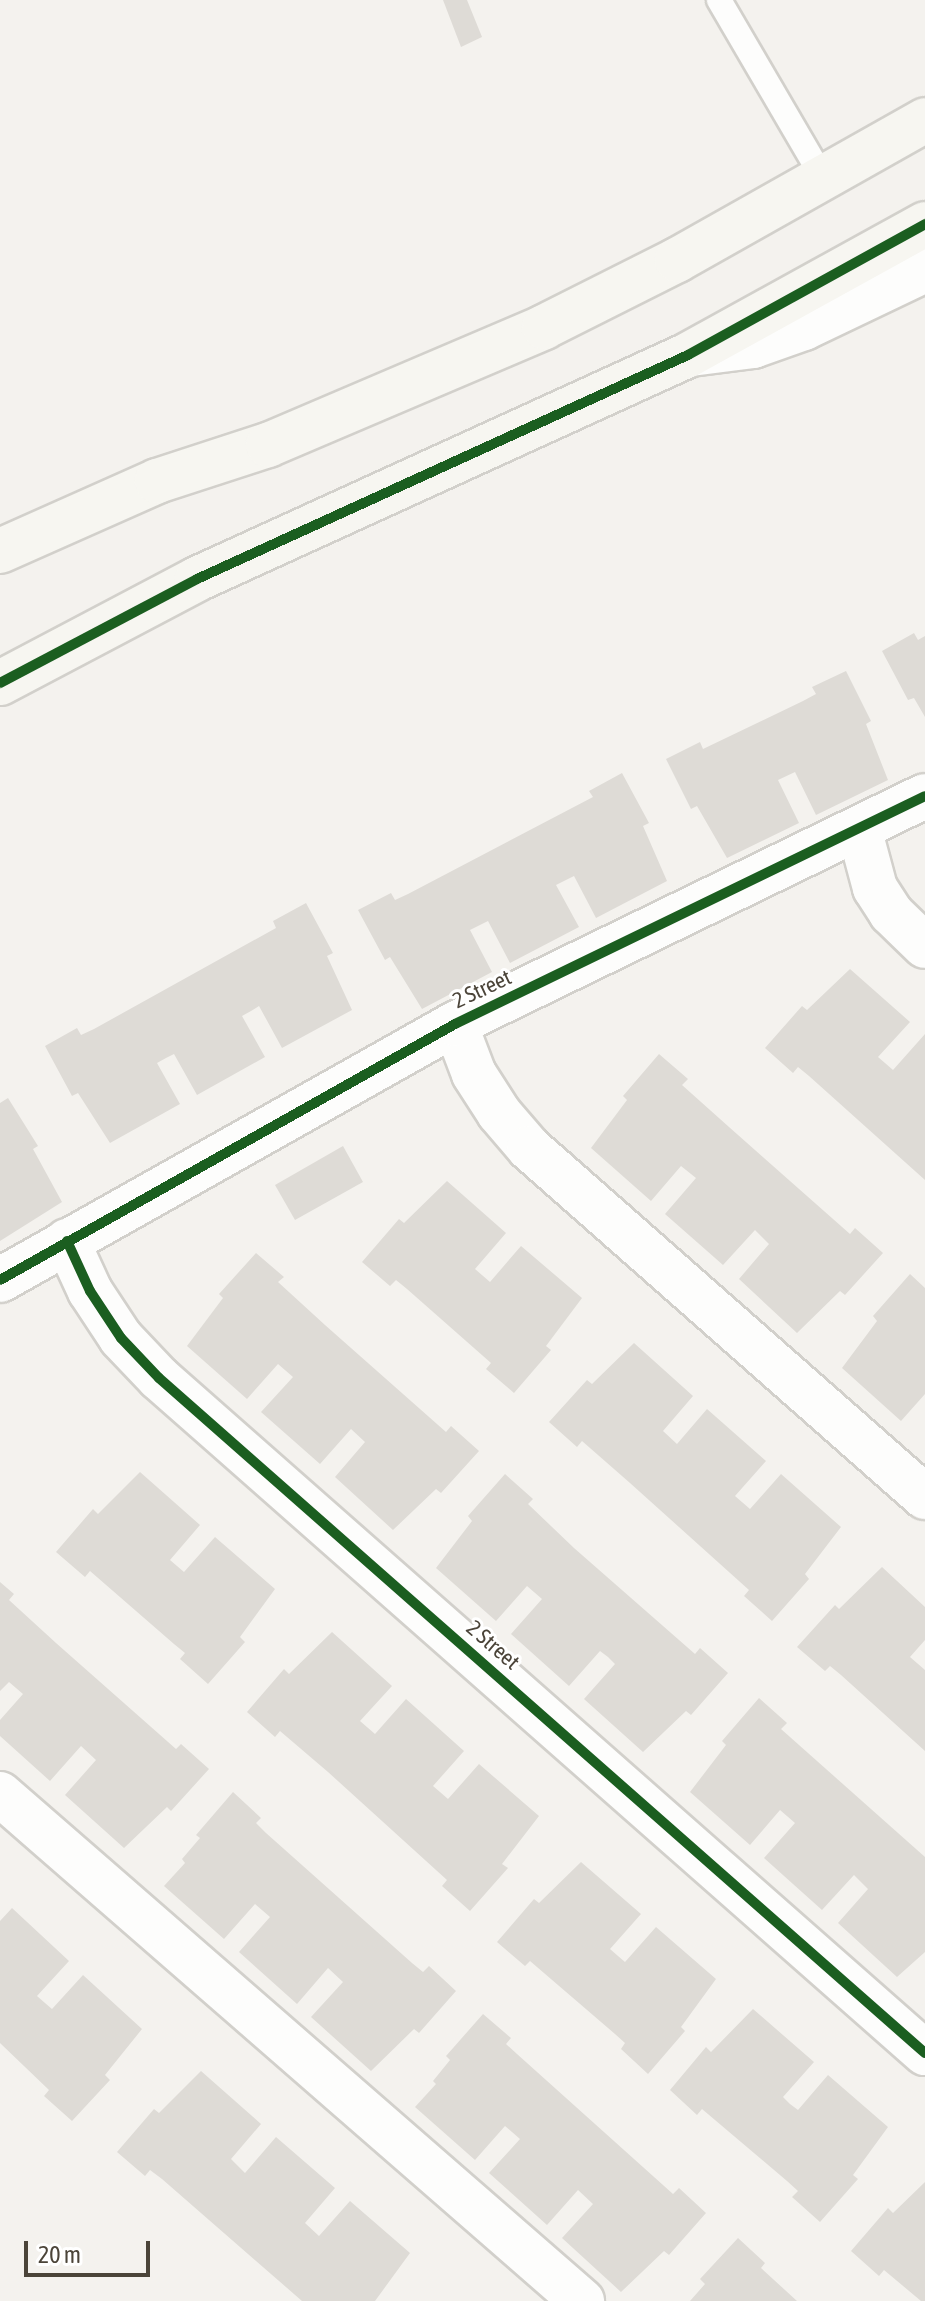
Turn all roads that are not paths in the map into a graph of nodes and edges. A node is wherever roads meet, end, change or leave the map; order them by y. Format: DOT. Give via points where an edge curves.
graph roads {
  1 [pos="719,0"];
  2 [pos="925,120"];
  3 [pos="823,178"];
  4 [pos="925,224"];
  5 [pos="925,270"];
  6 [pos="688,355"];
  7 [pos="0,551"];
  8 [pos="0,683"];
  9 [pos="925,796"];
  10 [pos="860,832"];
  11 [pos="925,946"];
  12 [pos="455,1024"];
  13 [pos="67,1241"];
  14 [pos="0,1280"];
  15 [pos="925,1497"];
  16 [pos="0,1794"];
  17 [pos="925,2053"];
  18 [pos="582,2301"];
  1 -- 3 [label="lane"];
  2 -- 3 [label="street"];
  3 -- 7 [label="street" via="544,327 268,445 157,481"];
  4 -- 6 [label="street"];
  5 -- 6 [label="street" via="753,346"];
  6 -- 8 [label="street" via="211,572"];
  9 -- 10 [label="street, 2 Street"];
  10 -- 11 [label="street" via="875,888 891,913"];
  10 -- 12 [label="street, 2 Street"];
  12 -- 13 [label="street, 2 Street"];
  12 -- 15 [label="street, 2 Street" via="474,1074 529,1148"];
  13 -- 14 [label="street, 2 Street"];
  13 -- 17 [label="street, 2 Street" via="113,1326 159,1378"];
  16 -- 18 [label="street"];
}
